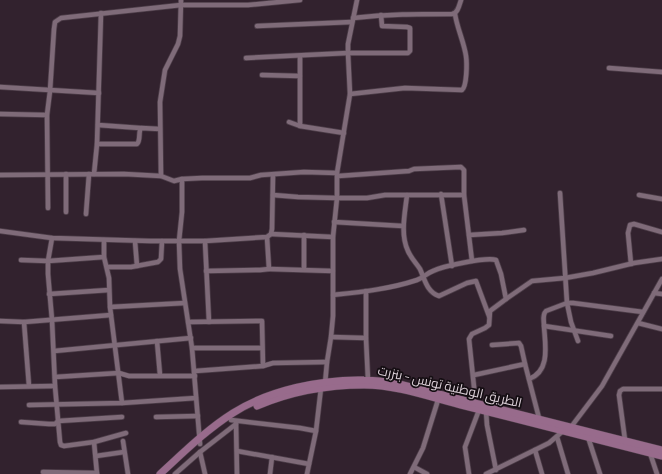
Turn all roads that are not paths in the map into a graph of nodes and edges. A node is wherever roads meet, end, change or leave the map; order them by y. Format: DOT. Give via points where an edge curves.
graph roads {
  1 [pos="293,0"];
  2 [pos="300,0"];
  3 [pos="358,0"];
  4 [pos="461,0"];
  5 [pos="181,2"];
  6 [pos="101,13"];
  7 [pos="454,14"];
  8 [pos="381,15"];
  9 [pos="353,20"];
  10 [pos="257,26"];
  11 [pos="348,53"];
  12 [pos="300,56"];
  13 [pos="246,58"];
  14 [pos="609,68"];
  15 [pos="662,72"];
  16 [pos="262,75"];
  17 [pos="300,76"];
  18 [pos="0,86"];
  19 [pos="50,91"];
  20 [pos="99,93"];
  21 [pos="350,94"];
  22 [pos="0,114"];
  23 [pos="47,115"];
  24 [pos="289,122"];
  25 [pos="98,126"];
  26 [pos="300,126"];
  27 [pos="140,128"];
  28 [pos="160,129"];
  29 [pos="344,133"];
  30 [pos="97,144"];
  31 [pos="66,174"];
  32 [pos="91,174"];
  33 [pos="337,174"];
  34 [pos="0,175"];
  35 [pos="47,175"];
  36 [pos="273,175"];
  37 [pos="161,176"];
  38 [pos="182,180"];
  39 [pos="560,192"];
  40 [pos="441,194"];
  41 [pos="273,195"];
  42 [pos="464,195"];
  43 [pos="639,195"];
  44 [pos="407,196"];
  45 [pos="337,198"];
  46 [pos="662,199"];
  47 [pos="48,208"];
  48 [pos="66,212"];
  49 [pos="86,214"];
  50 [pos="334,222"];
  51 [pos="403,226"];
  52 [pos="524,230"];
  53 [pos="0,231"];
  54 [pos="662,232"];
  55 [pos="269,235"];
  56 [pos="304,235"];
  57 [pos="469,235"];
  58 [pos="332,237"];
  59 [pos="52,238"];
  60 [pos="104,240"];
  61 [pos="135,241"];
  62 [pos="162,241"];
  63 [pos="205,241"];
  64 [pos="179,242"];
  65 [pos="104,257"];
  66 [pos="662,259"];
  67 [pos="21,260"];
  68 [pos="48,261"];
  69 [pos="472,261"];
  70 [pos="631,264"];
  71 [pos="107,266"];
  72 [pos="137,266"];
  73 [pos="452,266"];
  74 [pos="269,269"];
  75 [pos="304,269"];
  76 [pos="206,270"];
  77 [pos="333,271"];
  78 [pos="423,278"];
  79 [pos="565,278"];
  80 [pos="662,279"];
  81 [pos="109,290"];
  82 [pos="366,291"];
  83 [pos="654,293"];
  84 [pos="49,294"];
  85 [pos="662,294"];
  86 [pos="333,295"];
  87 [pos="506,299"];
  88 [pos="185,303"];
  89 [pos="567,303"];
  90 [pos="110,307"];
  91 [pos="644,312"];
  92 [pos="111,315"];
  93 [pos="489,316"];
  94 [pos="52,320"];
  95 [pos="0,321"];
  96 [pos="24,322"];
  97 [pos="188,322"];
  98 [pos="209,322"];
  99 [pos="638,323"];
  100 [pos="544,326"];
  101 [pos="662,329"];
  102 [pos="575,331"];
  103 [pos="610,336"];
  104 [pos="331,337"];
  105 [pos="191,338"];
  106 [pos="366,338"];
  107 [pos="157,341"];
  108 [pos="578,341"];
  109 [pos="116,345"];
  110 [pos="492,345"];
  111 [pos="192,348"];
  112 [pos="262,348"];
  113 [pos="54,351"];
  114 [pos="326,362"];
  115 [pos="526,364"];
  116 [pos="263,366"];
  117 [pos="119,372"];
  118 [pos="195,374"];
  119 [pos="160,375"];
  120 [pos="474,375"];
  121 [pos="55,377"];
  122 [pos="529,379"];
  123 [pos="368,380"];
  124 [pos="29,386"];
  125 [pos="55,386"];
  126 [pos="324,386"];
  127 [pos="0,387"];
  128 [pos="662,390"];
  129 [pos="196,398"];
  130 [pos="438,400"];
  131 [pos="122,403"];
  132 [pos="473,403"];
  133 [pos="29,405"];
  134 [pos="56,405"];
  135 [pos="482,410"];
  136 [pos="198,416"];
  137 [pos="122,417"];
  138 [pos="156,417"];
  139 [pos="539,418"];
  140 [pos="58,421"];
  141 [pos="235,421"];
  142 [pos="21,422"];
  143 [pos="571,427"];
  144 [pos="316,431"];
  145 [pos="563,432"];
  146 [pos="126,433"];
  147 [pos="557,437"];
  148 [pos="588,437"];
  149 [pos="625,440"];
  150 [pos="123,441"];
  151 [pos="94,442"];
  152 [pos="200,445"];
  153 [pos="535,450"];
  154 [pos="662,450"];
  155 [pos="237,451"];
  156 [pos="124,452"];
  157 [pos="650,453"];
  158 [pos="96,456"];
  159 [pos="662,456"];
  160 [pos="272,457"];
  161 [pos="309,464"];
  162 [pos="414,467"];
  163 [pos="496,470"];
  164 [pos="43,472"];
  165 [pos="97,474"];
  166 [pos="128,474"];
  167 [pos="160,474"];
  168 [pos="166,474"];
  169 [pos="175,474"];
  170 [pos="206,474"];
  171 [pos="237,474"];
  172 [pos="270,474"];
  173 [pos="307,474"];
  174 [pos="410,474"];
  175 [pos="427,474"];
  176 [pos="469,474"];
  177 [pos="486,474"];
  178 [pos="542,474"];
  179 [pos="568,474"];
  180 [pos="600,474"];
  181 [pos="657,474"];
  1 -- 2 [label="street"];
  1 -- 5 [label="street" via="248,5"];
  3 -- 9 [label="street"];
  4 -- 7 [label="street"];
  5 -- 6 [label="street"];
  5 -- 28 [label="street" via="180,36 165,70 160,102"];
  6 -- 19 [label="street" via="61,18 55,22"];
  6 -- 20 [label="street"];
  7 -- 8 [label="street"];
  7 -- 21 [label="street" via="466,57 465,88 405,88"];
  8 -- 9 [label="street"];
  8 -- 11 [label="street" via="382,26 410,28 409,52"];
  9 -- 10 [label="street"];
  9 -- 11 [label="street"];
  11 -- 12 [label="street"];
  11 -- 21 [label="street"];
  12 -- 13 [label="street"];
  12 -- 17 [label="street"];
  14 -- 15 [label="street"];
  16 -- 17 [label="street"];
  17 -- 26 [label="street"];
  18 -- 19 [label="street"];
  19 -- 20 [label="street"];
  19 -- 23 [label="street"];
  20 -- 25 [label="street"];
  21 -- 29 [label="street"];
  22 -- 23 [label="street"];
  23 -- 35 [label="street"];
  24 -- 26 [label="street"];
  25 -- 27 [label="street"];
  25 -- 30 [label="street"];
  26 -- 29 [label="street"];
  27 -- 28 [label="street"];
  27 -- 30 [label="street" via="137,144"];
  28 -- 37 [label="street"];
  29 -- 33 [label="street"];
  30 -- 32 [label="street"];
  31 -- 32 [label="street"];
  31 -- 35 [label="street"];
  31 -- 48 [label="street"];
  32 -- 37 [label="street"];
  32 -- 49 [label="street"];
  33 -- 36 [label="street" via="304,172"];
  33 -- 42 [label="street" via="461,167 464,170"];
  33 -- 45 [label="street"];
  34 -- 35 [label="street"];
  35 -- 47 [label="street"];
  36 -- 38 [label="street"];
  36 -- 41 [label="street"];
  37 -- 38 [label="street" via="174,181"];
  38 -- 64 [label="street"];
  39 -- 79 [label="street"];
  40 -- 42 [label="street"];
  40 -- 44 [label="street"];
  40 -- 73 [label="street"];
  41 -- 45 [label="street"];
  41 -- 55 [label="street"];
  42 -- 57 [label="street"];
  43 -- 46 [label="street"];
  44 -- 45 [label="street"];
  44 -- 51 [label="street"];
  45 -- 50 [label="street"];
  50 -- 51 [label="street"];
  50 -- 58 [label="street"];
  51 -- 78 [label="street" via="406,247"];
  52 -- 57 [label="street"];
  53 -- 59 [label="street"];
  54 -- 70 [label="street" via="630,225 628,233"];
  55 -- 56 [label="street"];
  55 -- 63 [label="street"];
  55 -- 74 [label="street"];
  56 -- 58 [label="street"];
  56 -- 75 [label="street"];
  57 -- 69 [label="street"];
  58 -- 77 [label="street"];
  59 -- 60 [label="street"];
  59 -- 68 [label="street"];
  60 -- 61 [label="street"];
  60 -- 65 [label="street"];
  61 -- 62 [label="street"];
  61 -- 72 [label="street"];
  62 -- 64 [label="street"];
  62 -- 72 [label="street" via="160,261"];
  63 -- 64 [label="street"];
  63 -- 76 [label="street"];
  64 -- 88 [label="street"];
  65 -- 68 [label="street"];
  65 -- 71 [label="street"];
  66 -- 70 [label="street"];
  67 -- 68 [label="street"];
  68 -- 84 [label="street"];
  69 -- 73 [label="street"];
  69 -- 87 [label="street" via="496,260"];
  70 -- 79 [label="street"];
  71 -- 72 [label="street"];
  71 -- 81 [label="street"];
  73 -- 78 [label="street" via="434,270"];
  74 -- 75 [label="street"];
  74 -- 76 [label="street"];
  75 -- 77 [label="street"];
  76 -- 98 [label="street"];
  77 -- 86 [label="street"];
  78 -- 82 [label="street"];
  78 -- 93 [label="street" via="429,289 439,296 476,281"];
  79 -- 87 [label="street" via="532,281"];
  79 -- 89 [label="street"];
  80 -- 83 [label="street"];
  81 -- 84 [label="street"];
  81 -- 90 [label="street"];
  82 -- 86 [label="street"];
  82 -- 106 [label="street"];
  83 -- 85 [label="street"];
  83 -- 91 [label="street"];
  84 -- 94 [label="street"];
  86 -- 104 [label="street"];
  87 -- 93 [label="street" via="490,311"];
  88 -- 90 [label="street"];
  88 -- 97 [label="street"];
  89 -- 91 [label="street"];
  89 -- 100 [label="street" via="545,312"];
  89 -- 102 [label="street"];
  90 -- 92 [label="street"];
  91 -- 99 [label="street"];
  92 -- 94 [label="street"];
  92 -- 109 [label="street"];
  93 -- 120 [label="street" via="489,325 472,334 469,339"];
  94 -- 96 [label="street"];
  94 -- 113 [label="street"];
  95 -- 96 [label="street"];
  96 -- 124 [label="street"];
  97 -- 98 [label="street"];
  97 -- 105 [label="street"];
  98 -- 112 [label="street" via="262,321"];
  99 -- 101 [label="street"];
  99 -- 143 [label="street" via="602,386"];
  100 -- 102 [label="street"];
  100 -- 122 [label="street" via="543,368"];
  102 -- 103 [label="street"];
  102 -- 108 [label="street"];
  104 -- 106 [label="street"];
  104 -- 114 [label="street"];
  105 -- 107 [label="street"];
  105 -- 111 [label="street"];
  106 -- 123 [label="street"];
  107 -- 109 [label="street"];
  107 -- 119 [label="street"];
  109 -- 113 [label="street"];
  109 -- 117 [label="street"];
  110 -- 115 [label="street" via="519,343"];
  111 -- 112 [label="street"];
  111 -- 118 [label="street"];
  112 -- 116 [label="street"];
  113 -- 121 [label="street"];
  114 -- 116 [label="street" via="273,363"];
  114 -- 126 [label="street"];
  115 -- 120 [label="street"];
  115 -- 122 [label="street"];
  116 -- 118 [label="street"];
  117 -- 119 [label="street" via="129,376"];
  117 -- 121 [label="street"];
  117 -- 131 [label="street"];
  118 -- 119 [label="street"];
  118 -- 129 [label="street"];
  120 -- 132 [label="street"];
  121 -- 125 [label="street"];
  122 -- 139 [label="street"];
  123 -- 126 [label="main road, الطريق الوطنية تونس - بنزرت"];
  123 -- 132 [label="main road, الطريق الوطنية تونس - بنزرت" via="395,383"];
  124 -- 125 [label="street"];
  124 -- 127 [label="street"];
  125 -- 134 [label="street"];
  126 -- 130 [label="main road, الطريق الوطنية تونس - بنزرت" via="378,386"];
  126 -- 141 [label="main road, الطريق الوطنية تونس - بنزرت" via="261,404 241,413"];
  126 -- 144 [label="street"];
  126 -- 152 [label="main road, الطريق الوطنية تونس - بنزرت" via="276,394 251,403 232,414"];
  128 -- 149 [label="street" via="620,391"];
  129 -- 131 [label="street"];
  129 -- 136 [label="street"];
  130 -- 135 [label="main road, الطريق الوطنية تونس - بنزرت"];
  130 -- 162 [label="street" via="423,448"];
  131 -- 134 [label="street"];
  132 -- 139 [label="main road, الطريق الوطنية تونس - بنزرت"];
  133 -- 134 [label="street"];
  134 -- 140 [label="street"];
  135 -- 145 [label="main road, الطريق الوطنية تونس - بنزرت"];
  135 -- 163 [label="street"];
  135 -- 176 [label="street" via="465,447"];
  136 -- 138 [label="street"];
  136 -- 152 [label="street"];
  137 -- 140 [label="street"];
  139 -- 143 [label="main road, الطريق الوطنية تونس - بنزرت"];
  140 -- 142 [label="street" via="54,424"];
  140 -- 151 [label="street" via="61,445"];
  141 -- 144 [label="street"];
  141 -- 152 [label="main road, الطريق الوطنية تونس - بنزرت"];
  141 -- 155 [label="street"];
  143 -- 145 [label="street"];
  143 -- 149 [label="main road, الطريق الوطنية تونس - بنزرت"];
  144 -- 161 [label="street"];
  145 -- 147 [label="street"];
  145 -- 148 [label="main road, الطريق الوطنية تونس - بنزرت"];
  146 -- 151 [label="street"];
  147 -- 153 [label="street"];
  147 -- 179 [label="street"];
  148 -- 157 [label="main road, الطريق الوطنية تونس - بنزرت"];
  148 -- 180 [label="street"];
  149 -- 154 [label="main road, الطريق الوطنية تونس - بنزرت"];
  150 -- 156 [label="street"];
  151 -- 158 [label="street"];
  152 -- 167 [label="main road, الطريق الوطنية تونس - بنزرت"];
  152 -- 168 [label="main road, الطريق الوطنية تونس - بنزرت"];
  152 -- 169 [label="street"];
  152 -- 170 [label="street"];
  153 -- 163 [label="street"];
  153 -- 178 [label="street"];
  155 -- 160 [label="street"];
  155 -- 171 [label="street"];
  156 -- 158 [label="street"];
  156 -- 166 [label="street"];
  157 -- 159 [label="main road, الطريق الوطنية تونس - بنزرت"];
  157 -- 181 [label="street"];
  158 -- 165 [label="street"];
  160 -- 161 [label="street"];
  160 -- 172 [label="street"];
  161 -- 173 [label="street"];
  162 -- 174 [label="street"];
  162 -- 175 [label="street"];
  163 -- 177 [label="street"];
  164 -- 165 [label="street"];
}
